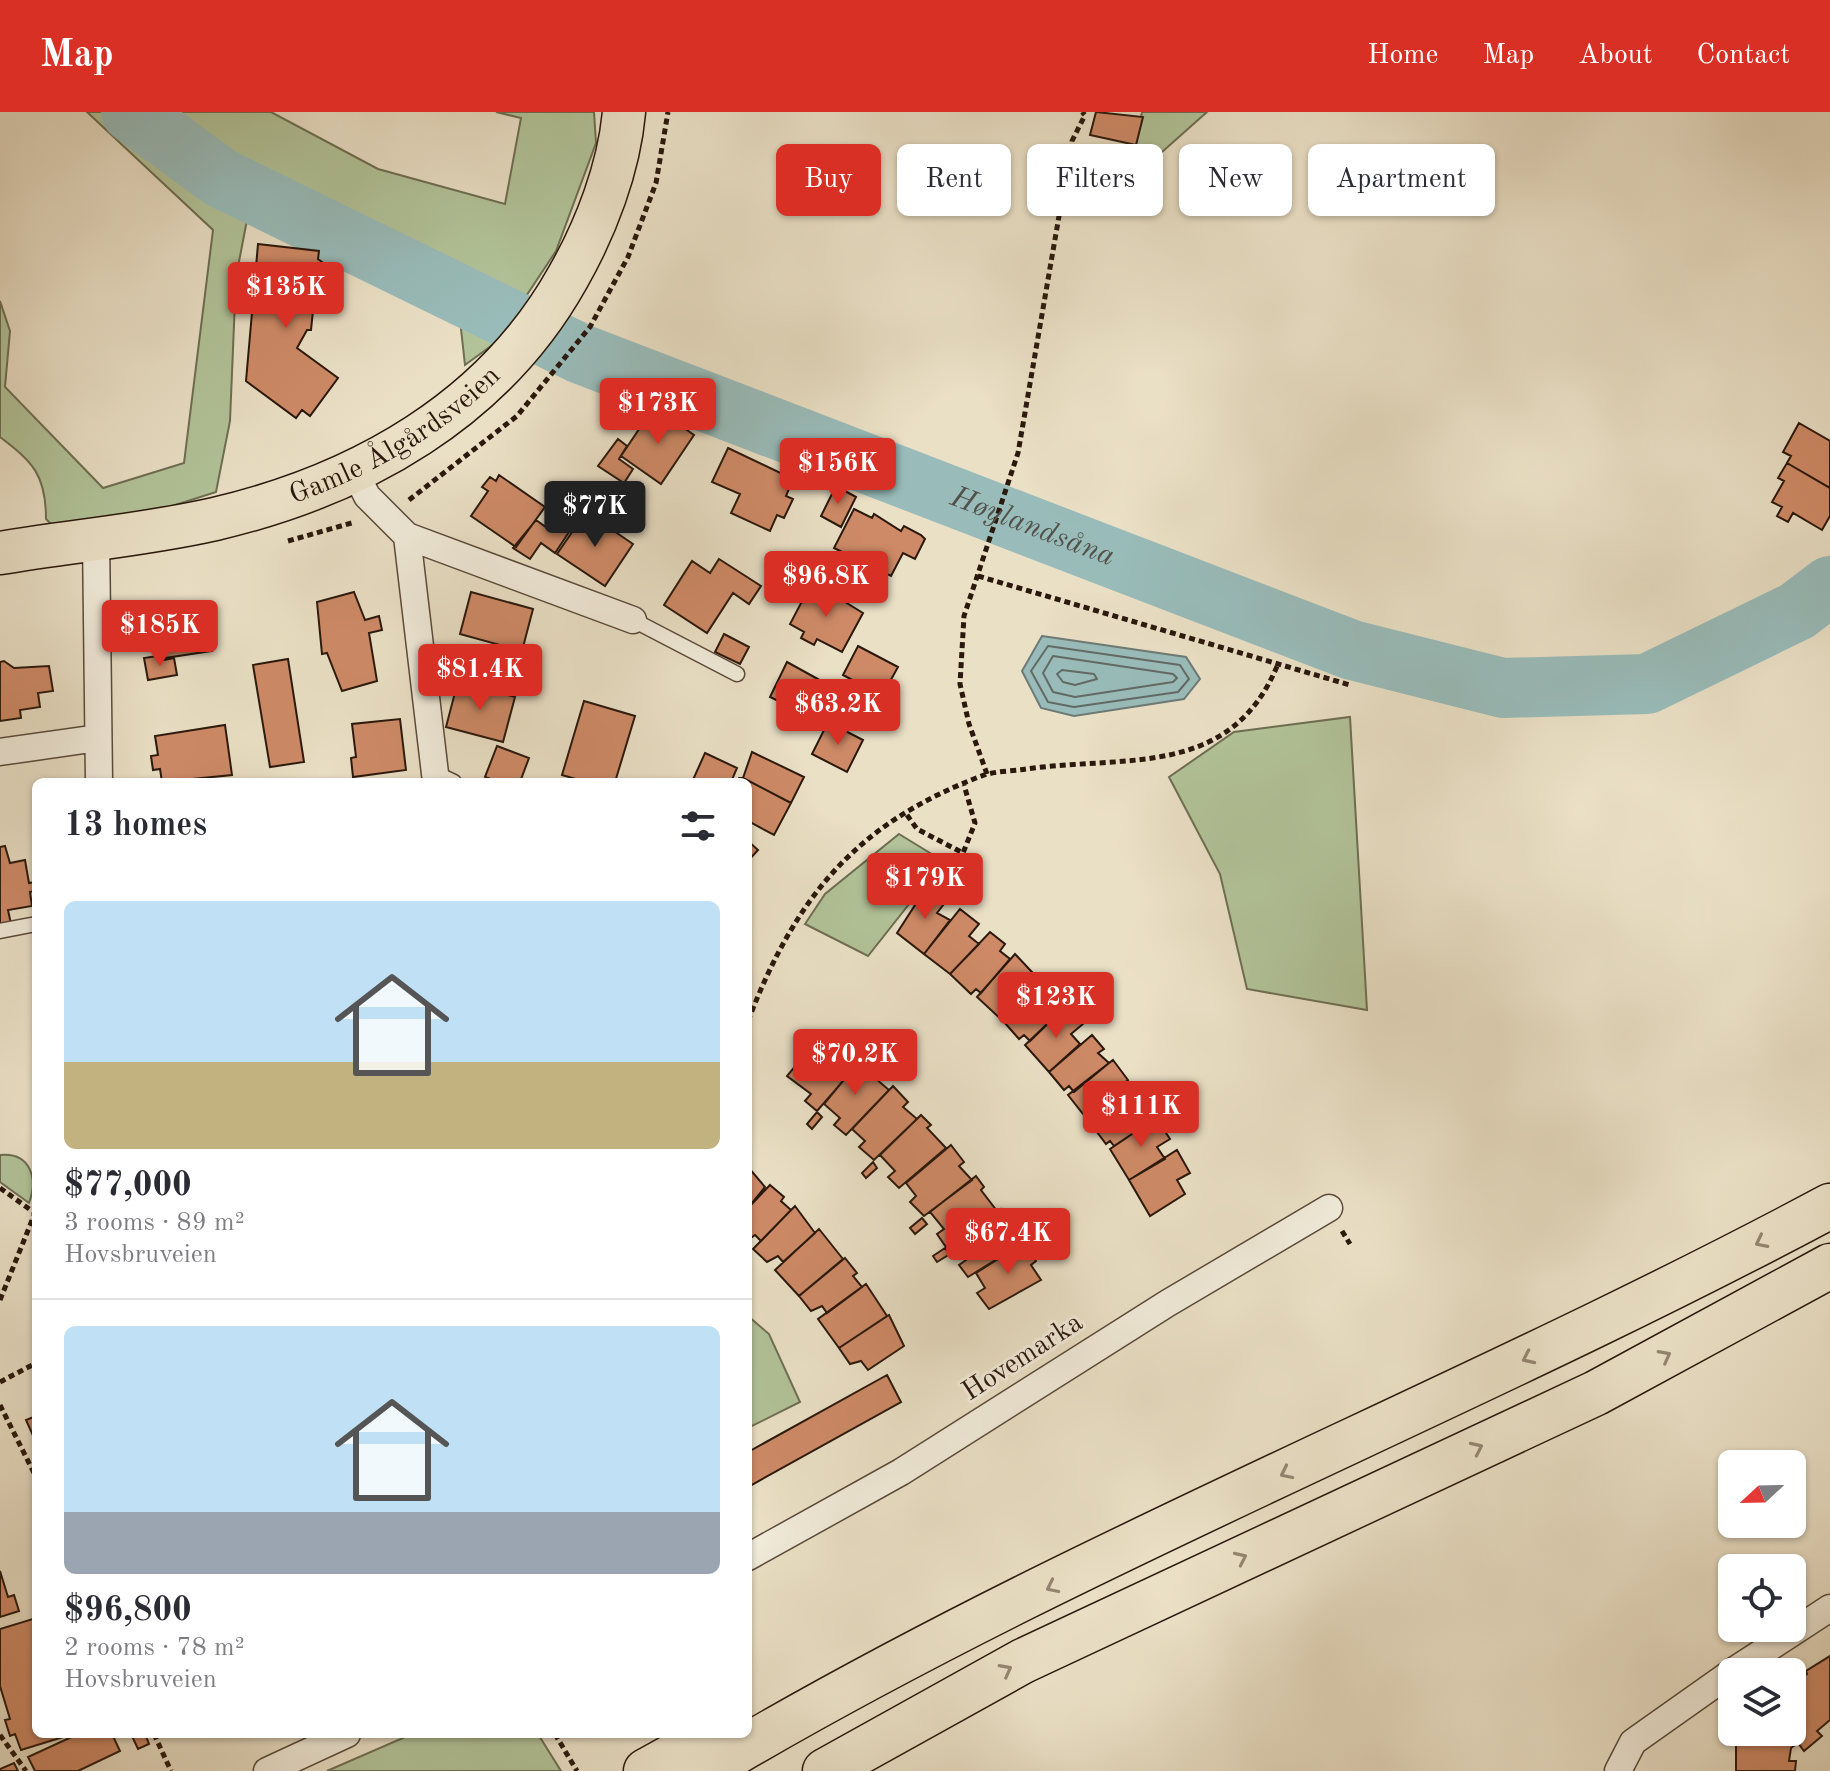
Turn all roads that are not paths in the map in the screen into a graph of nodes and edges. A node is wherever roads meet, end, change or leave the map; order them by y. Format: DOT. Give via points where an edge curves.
graph roads {
  1 [pos="624,112"];
  2 [pos="355,472"];
  3 [pos="407,536"];
  4 [pos="96,537"];
  5 [pos="0,553"];
  6 [pos="633,620"];
  7 [pos="737,674"];
  8 [pos="98,738"];
  9 [pos="0,752"];
  10 [pos="99,778"];
  11 [pos="442,778"];
  12 [pos="32,925"];
  13 [pos="0,931"];
  14 [pos="1830,1206"];
  15 [pos="1329,1208"];
  16 [pos="1830,1266"];
  17 [pos="752,1555"];
  18 [pos="1830,1608"];
  19 [pos="941,1640"];
  20 [pos="1753,1658"];
  21 [pos="1718,1682"];
  22 [pos="937,1706"];
  23 [pos="752,1712"];
  24 [pos="338,1738"];
  25 [pos="706,1738"];
  26 [pos="267,1771"];
  27 [pos="646,1771"];
  28 [pos="704,1771"];
  29 [pos="825,1771"];
  30 [pos="851,1771"];
  31 [pos="1618,1771"];
  1 -- 2 [label="main road, Gamle Ålgårdsveien" via="606,191 590,233 527,341 459,406 393,453"];
  2 -- 3 [label="street" via="367,496"];
  2 -- 4 [label="main road, Gamle Ålgårdsveien" via="212,519"];
  3 -- 6 [label="street"];
  3 -- 11 [label="street"];
  4 -- 5 [label="main road, Gamle Ålgårdsveien"];
  4 -- 8 [label="street"];
  6 -- 7 [label="lane"];
  8 -- 9 [label="street"];
  8 -- 10 [label="street"];
  12 -- 13 [label="lane"];
  14 -- 19 [label="highway, one-way" via="1577,1335"];
  15 -- 17 [label="street, Hovemarka" via="901,1472"];
  22 -- 16 [label="highway, one-way" via="1102,1622 1596,1393"];
  18 -- 20 [label="street"];
  19 -- 23 [label="highway" via="788,1691"];
  19 -- 28 [label="highway"];
  21 -- 31 [label="street" via="1633,1742"];
  22 -- 29 [label="highway"];
  22 -- 30 [label="highway"];
  24 -- 26 [label="street"];
  25 -- 27 [label="highway"];
}
